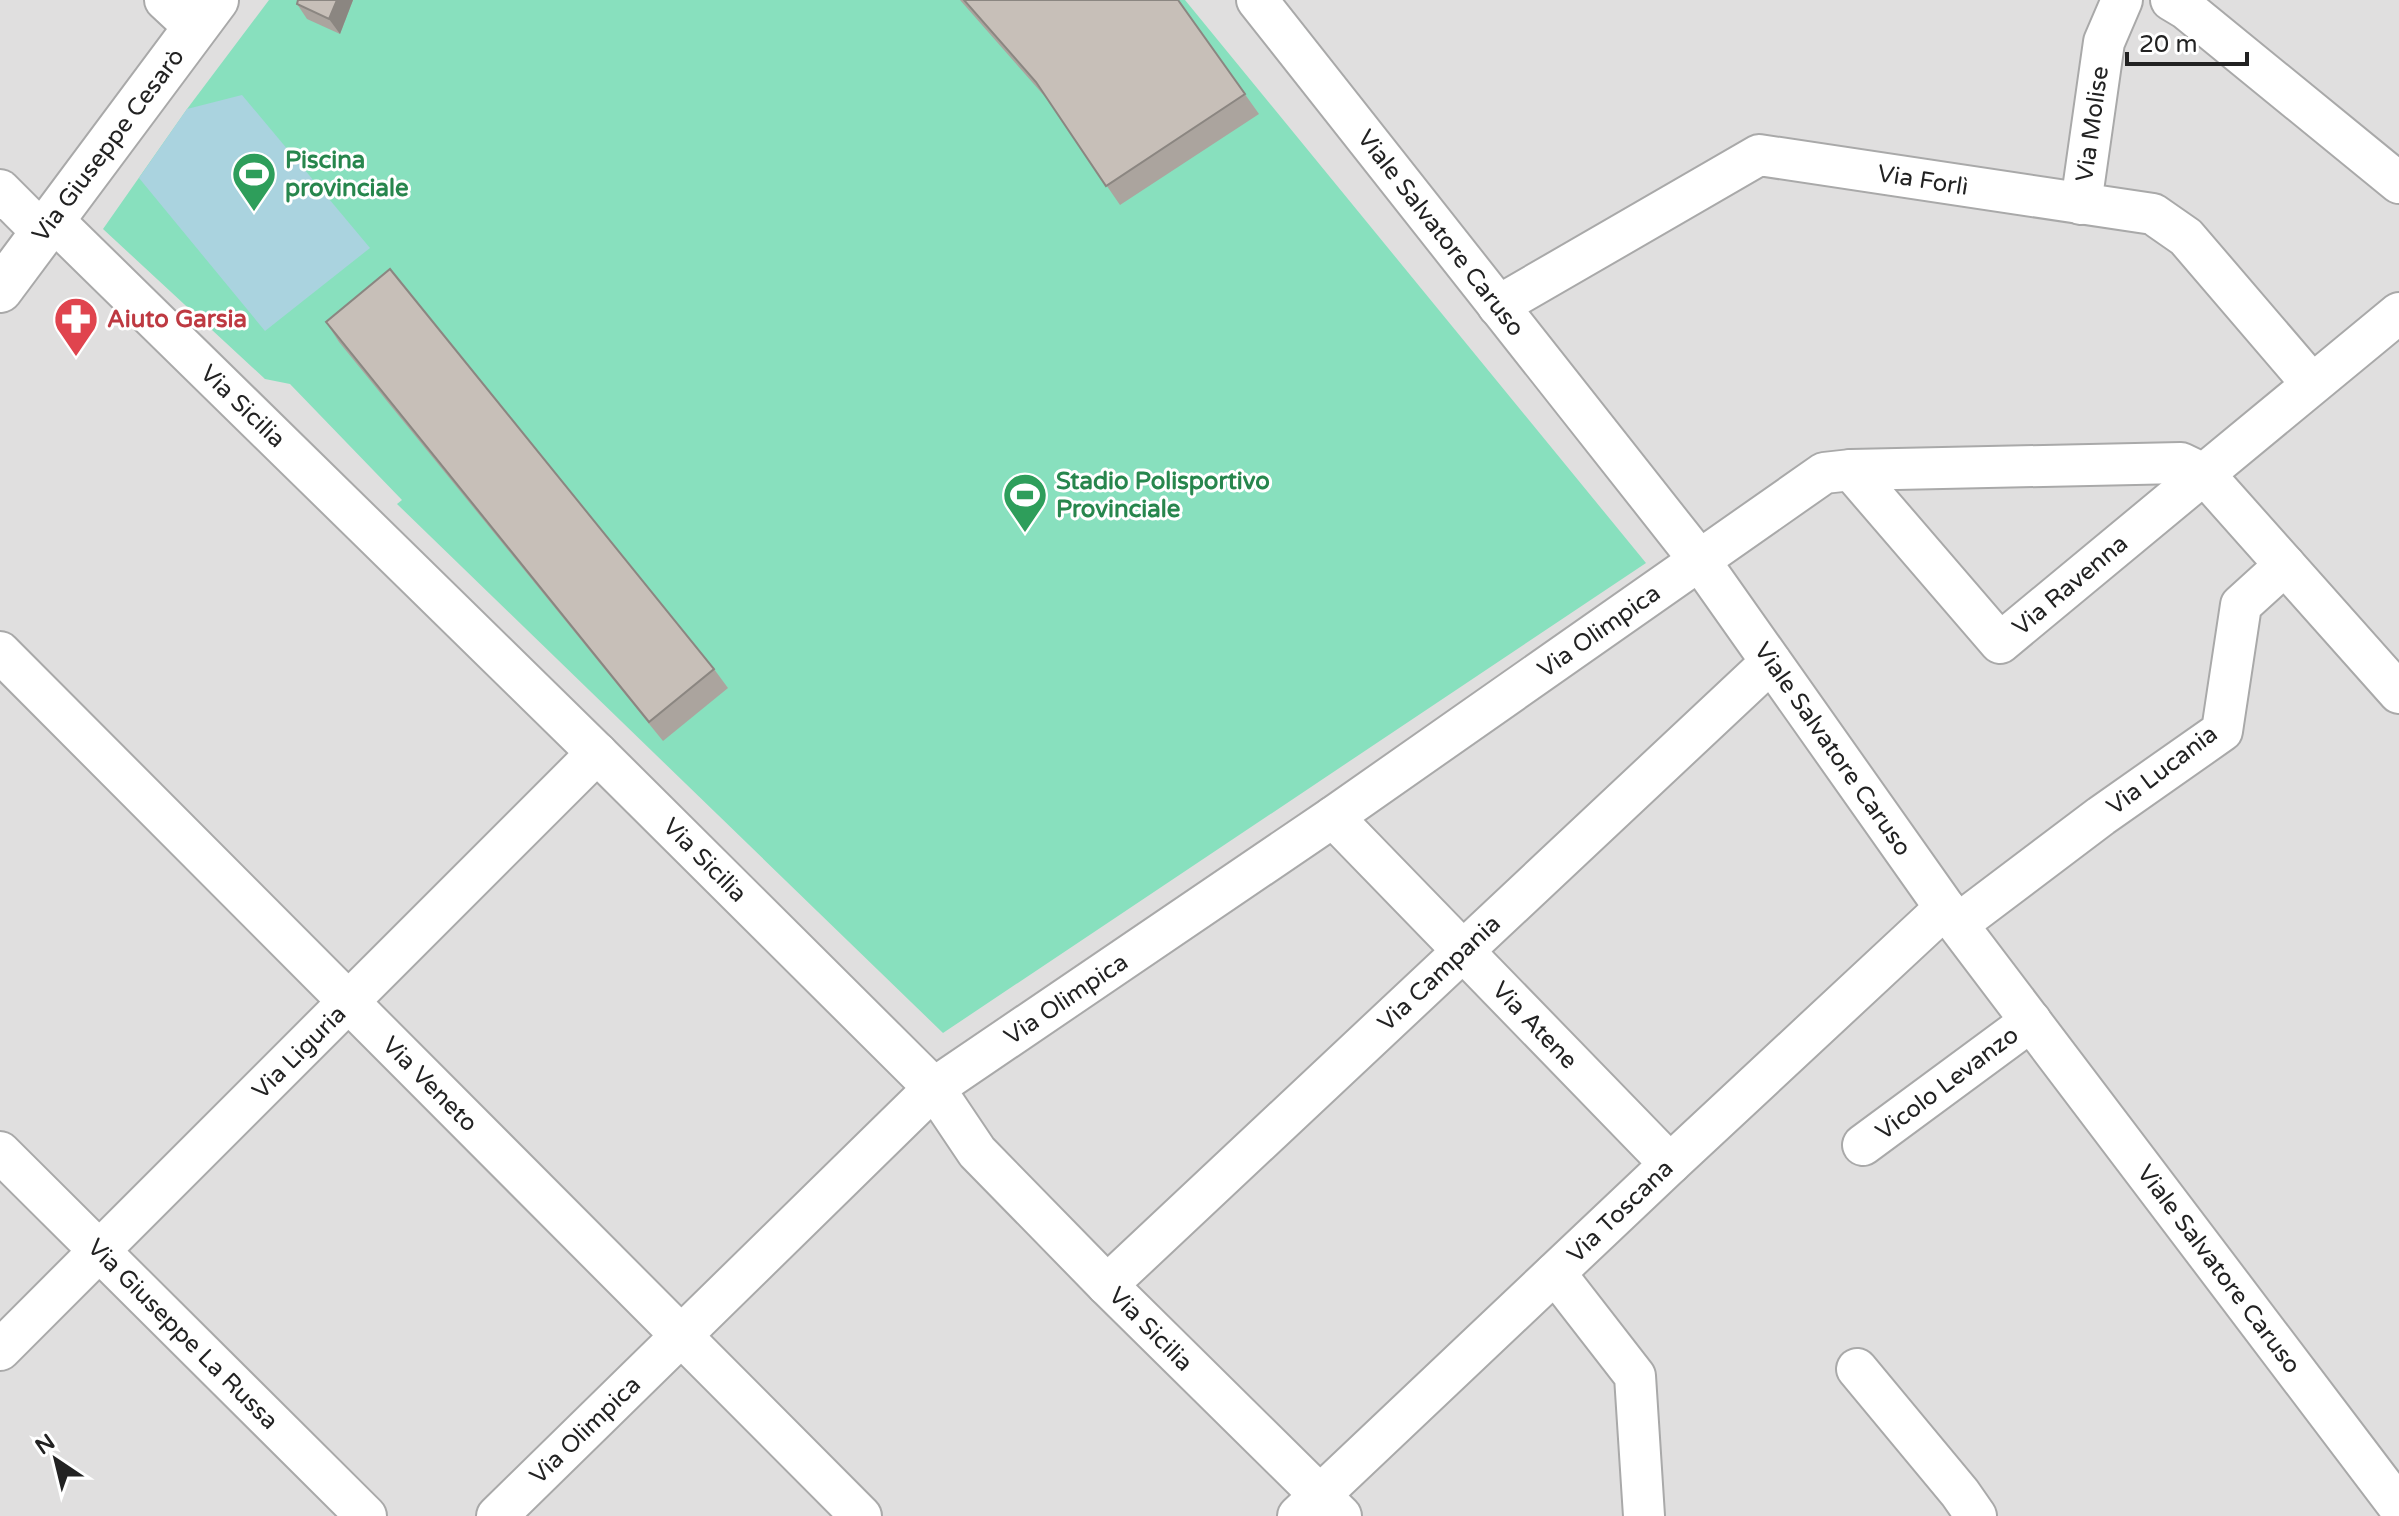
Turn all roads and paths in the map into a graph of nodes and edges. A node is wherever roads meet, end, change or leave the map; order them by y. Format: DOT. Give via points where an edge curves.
graph roads {
  1 [pos="1257,0"];
  2 [pos="2122,0"];
  3 [pos="2171,0"];
  4 [pos="192,9"];
  5 [pos="2399,183"];
  6 [pos="0,190"];
  7 [pos="2081,204"];
  8 [pos="47,226"];
  9 [pos="3,279"];
  10 [pos="1498,306"];
  11 [pos="2399,313"];
  12 [pos="2312,384"];
  13 [pos="1851,470"];
  14 [pos="2204,474"];
  15 [pos="1700,561"];
  16 [pos="2285,565"];
  17 [pos="0,652"];
  18 [pos="1771,662"];
  19 [pos="2397,687"];
  20 [pos="597,753"];
  21 [pos="1333,817"];
  22 [pos="1951,916"];
  23 [pos="1463,951"];
  24 [pos="348,1002"];
  25 [pos="2031,1021"];
  26 [pos="934,1088"];
  27 [pos="1863,1145"];
  28 [pos="0,1152"];
  29 [pos="1670,1164"];
  30 [pos="100,1251"];
  31 [pos="1555,1273"];
  32 [pos="1107,1285"];
  33 [pos="681,1336"];
  34 [pos="0,1350"];
  35 [pos="1857,1369"];
  36 [pos="2399,1507"];
  37 [pos="1319,1509"];
  38 [pos="366,1516"];
  39 [pos="497,1516"];
  40 [pos="861,1516"];
  41 [pos="1644,1516"];
  42 [pos="1976,1516"];
  1 -- 10 [label="street, Viale Salvatore Caruso"];
  2 -- 7 [label="street, Via Molise" via="2104,42"];
  3 -- 5 [label="street"];
  4 -- 8 [label="street, Via Giuseppe Cesarò"];
  6 -- 8 [label="street, Via Sicilia"];
  7 -- 10 [label="street, Via Forlì" via="1759,155"];
  7 -- 12 [label="street, Via Forlì" via="2153,214 2186,237"];
  8 -- 9 [label="street, Via Giuseppe Cesarò"];
  8 -- 20 [label="street, Via Sicilia"];
  10 -- 15 [label="street, Viale Salvatore Caruso"];
  11 -- 12 [label="street, Via Ravenna"];
  12 -- 14 [label="street, Via Ravenna"];
  13 -- 14 [label="street" via="2181,463"];
  13 -- 14 [label="street, Via Ravenna" via="2000,643"];
  13 -- 15 [label="street" via="1824,473"];
  14 -- 16 [label="street"];
  15 -- 18 [label="street, Viale Salvatore Caruso"];
  15 -- 21 [label="street, Via Olimpica"];
  16 -- 19 [label="street"];
  16 -- 22 [label="street, Via Lucania" via="2241,605 2222,731"];
  17 -- 24 [label="street, Via Veneto"];
  18 -- 22 [label="street, Viale Salvatore Caruso"];
  18 -- 23 [label="street, Via Campania"];
  20 -- 24 [label="street, Via Liguria"];
  20 -- 26 [label="street, Via Sicilia"];
  21 -- 23 [label="street, Via Atene"];
  21 -- 26 [label="street, Via Olimpica"];
  22 -- 25 [label="street, Viale Salvatore Caruso"];
  22 -- 29 [label="street, Via Toscana"];
  23 -- 29 [label="street, Via Atene"];
  23 -- 32 [label="street, Via Campania"];
  24 -- 30 [label="street, Via Liguria"];
  24 -- 33 [label="street, Via Veneto"];
  25 -- 27 [label="street, Vicolo Levanzo"];
  25 -- 36 [label="street, Viale Salvatore Caruso"];
  26 -- 32 [label="street, Via Sicilia" via="977,1152"];
  26 -- 33 [label="street, Via Olimpica"];
  28 -- 30 [label="street, Via Giuseppe La Russa"];
  29 -- 31 [label="street, Via Toscana"];
  30 -- 34 [label="street, Via Liguria"];
  30 -- 38 [label="street, Via Giuseppe La Russa"];
  31 -- 37 [label="street, Via Toscana"];
  31 -- 41 [label="street" via="1635,1376"];
  32 -- 37 [label="street, Via Sicilia"];
  33 -- 39 [label="street, Via Olimpica"];
  33 -- 40 [label="street, Via Veneto"];
  35 -- 42 [label="street"];
}
